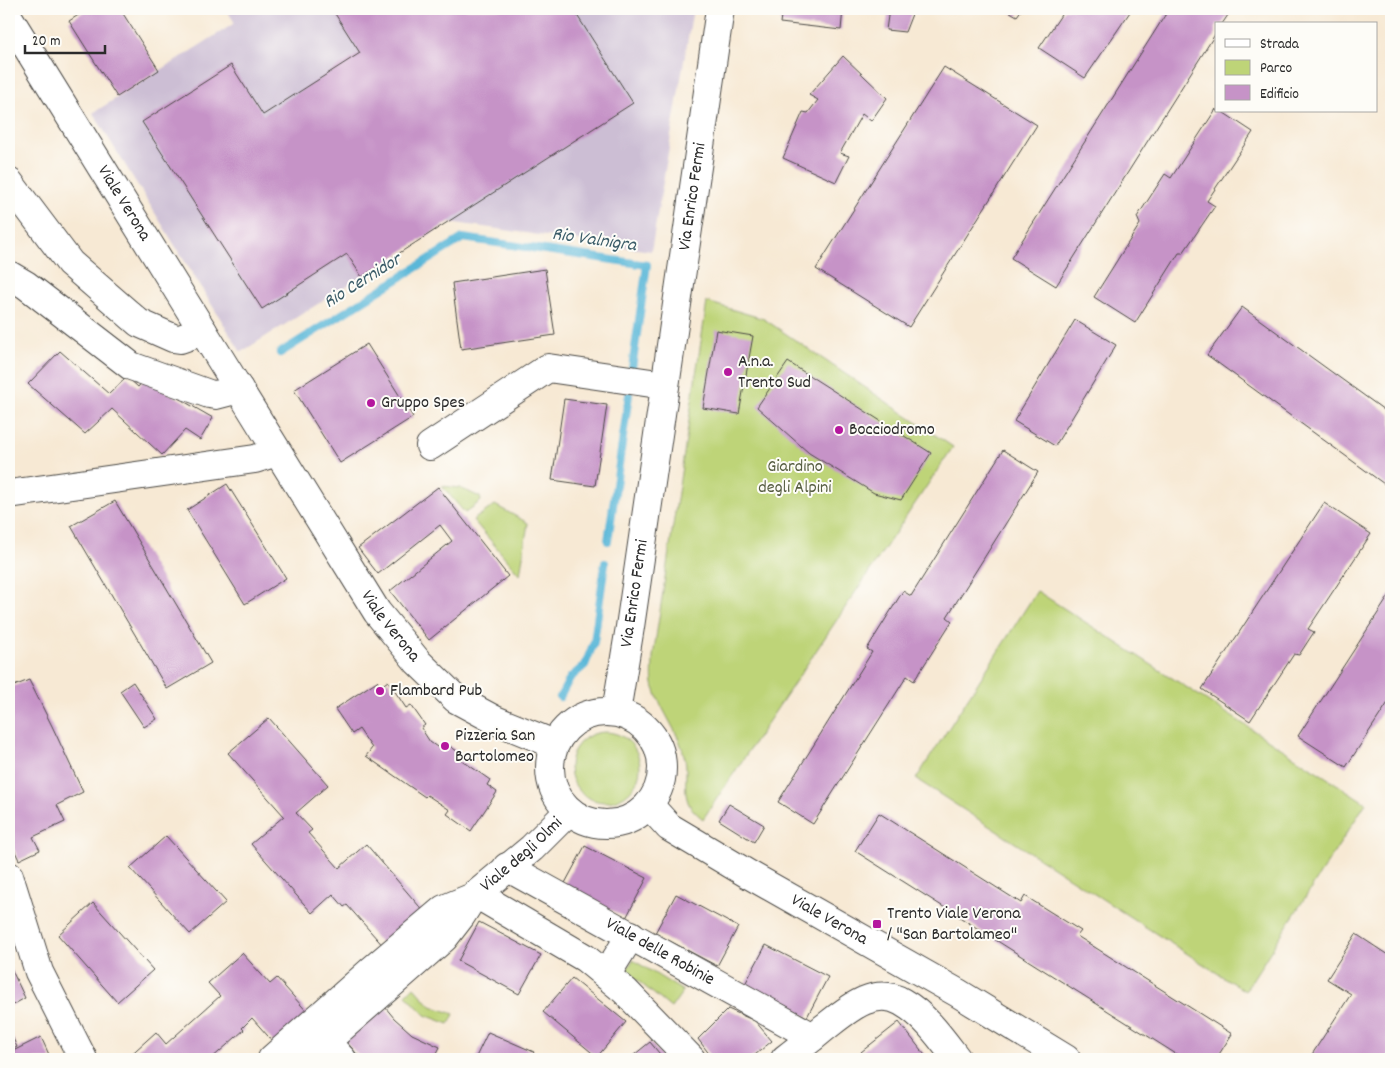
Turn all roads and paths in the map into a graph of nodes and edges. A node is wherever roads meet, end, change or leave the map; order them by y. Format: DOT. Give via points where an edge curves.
graph roads {
  1 [pos="720,9"];
  2 [pos="9,18"];
  3 [pos="9,182"];
  4 [pos="9,275"];
  5 [pos="203,331"];
  6 [pos="665,385"];
  7 [pos="239,389"];
  8 [pos="430,446"];
  9 [pos="277,452"];
  10 [pos="9,494"];
  11 [pos="616,712"];
  12 [pos="554,744"];
  13 [pos="649,805"];
  14 [pos="569,811"];
  15 [pos="507,867"];
  16 [pos="9,876"];
  17 [pos="474,895"];
  18 [pos="631,936"];
  19 [pos="606,975"];
  20 [pos="381,978"];
  21 [pos="813,1037"];
  22 [pos="325,1053"];
  23 [pos="83,1059"];
  24 [pos="272,1059"];
  25 [pos="691,1059"];
  26 [pos="785,1059"];
  27 [pos="957,1059"];
  28 [pos="1066,1059"];
  1 -- 6 [label="street, Via Enrico Fermi"];
  2 -- 5 [label="street, Viale Verona"];
  3 -- 5 [label="street" via="70,263 140,322 180,339"];
  4 -- 7 [label="street" via="131,366 209,394"];
  5 -- 7 [label="street, Viale Verona"];
  6 -- 8 [label="street" via="548,368"];
  6 -- 11 [label="street, Via Enrico Fermi"];
  7 -- 9 [label="street, Viale Verona"];
  9 -- 10 [label="street" via="255,459"];
  9 -- 12 [label="street, Viale Verona" via="377,612 418,662 456,699 495,720"];
  11 -- 12 [label="street" via="594,712 582,716 562,732"];
  11 -- 13 [label="street" via="638,721 650,731 658,745 662,776 658,792"];
  12 -- 14 [label="street" via="549,773 552,787"];
  13 -- 14 [label="street" via="635,816 610,824 584,820"];
  13 -- 28 [label="street, Viale Verona" via="669,827"];
  14 -- 15 [label="street, Viale degli Olmi" via="532,848"];
  15 -- 17 [label="street, Viale degli Olmi"];
  15 -- 18 [label="street, Viale delle Robinie"];
  16 -- 23 [label="street" via="39,972"];
  17 -- 19 [label="street" via="585,958"];
  17 -- 20 [label="street, Viale degli Olmi" via="444,909"];
  18 -- 19 [label="street"];
  18 -- 21 [label="street, Viale delle Robinie"];
  19 -- 25 [label="street"];
  20 -- 22 [label="street, Viale degli Olmi"];
  20 -- 24 [label="street, Viale degli Olmi"];
  21 -- 26 [label="street"];
  21 -- 27 [label="street" via="852,1007 868,999 888,996 919,1014"];
}
